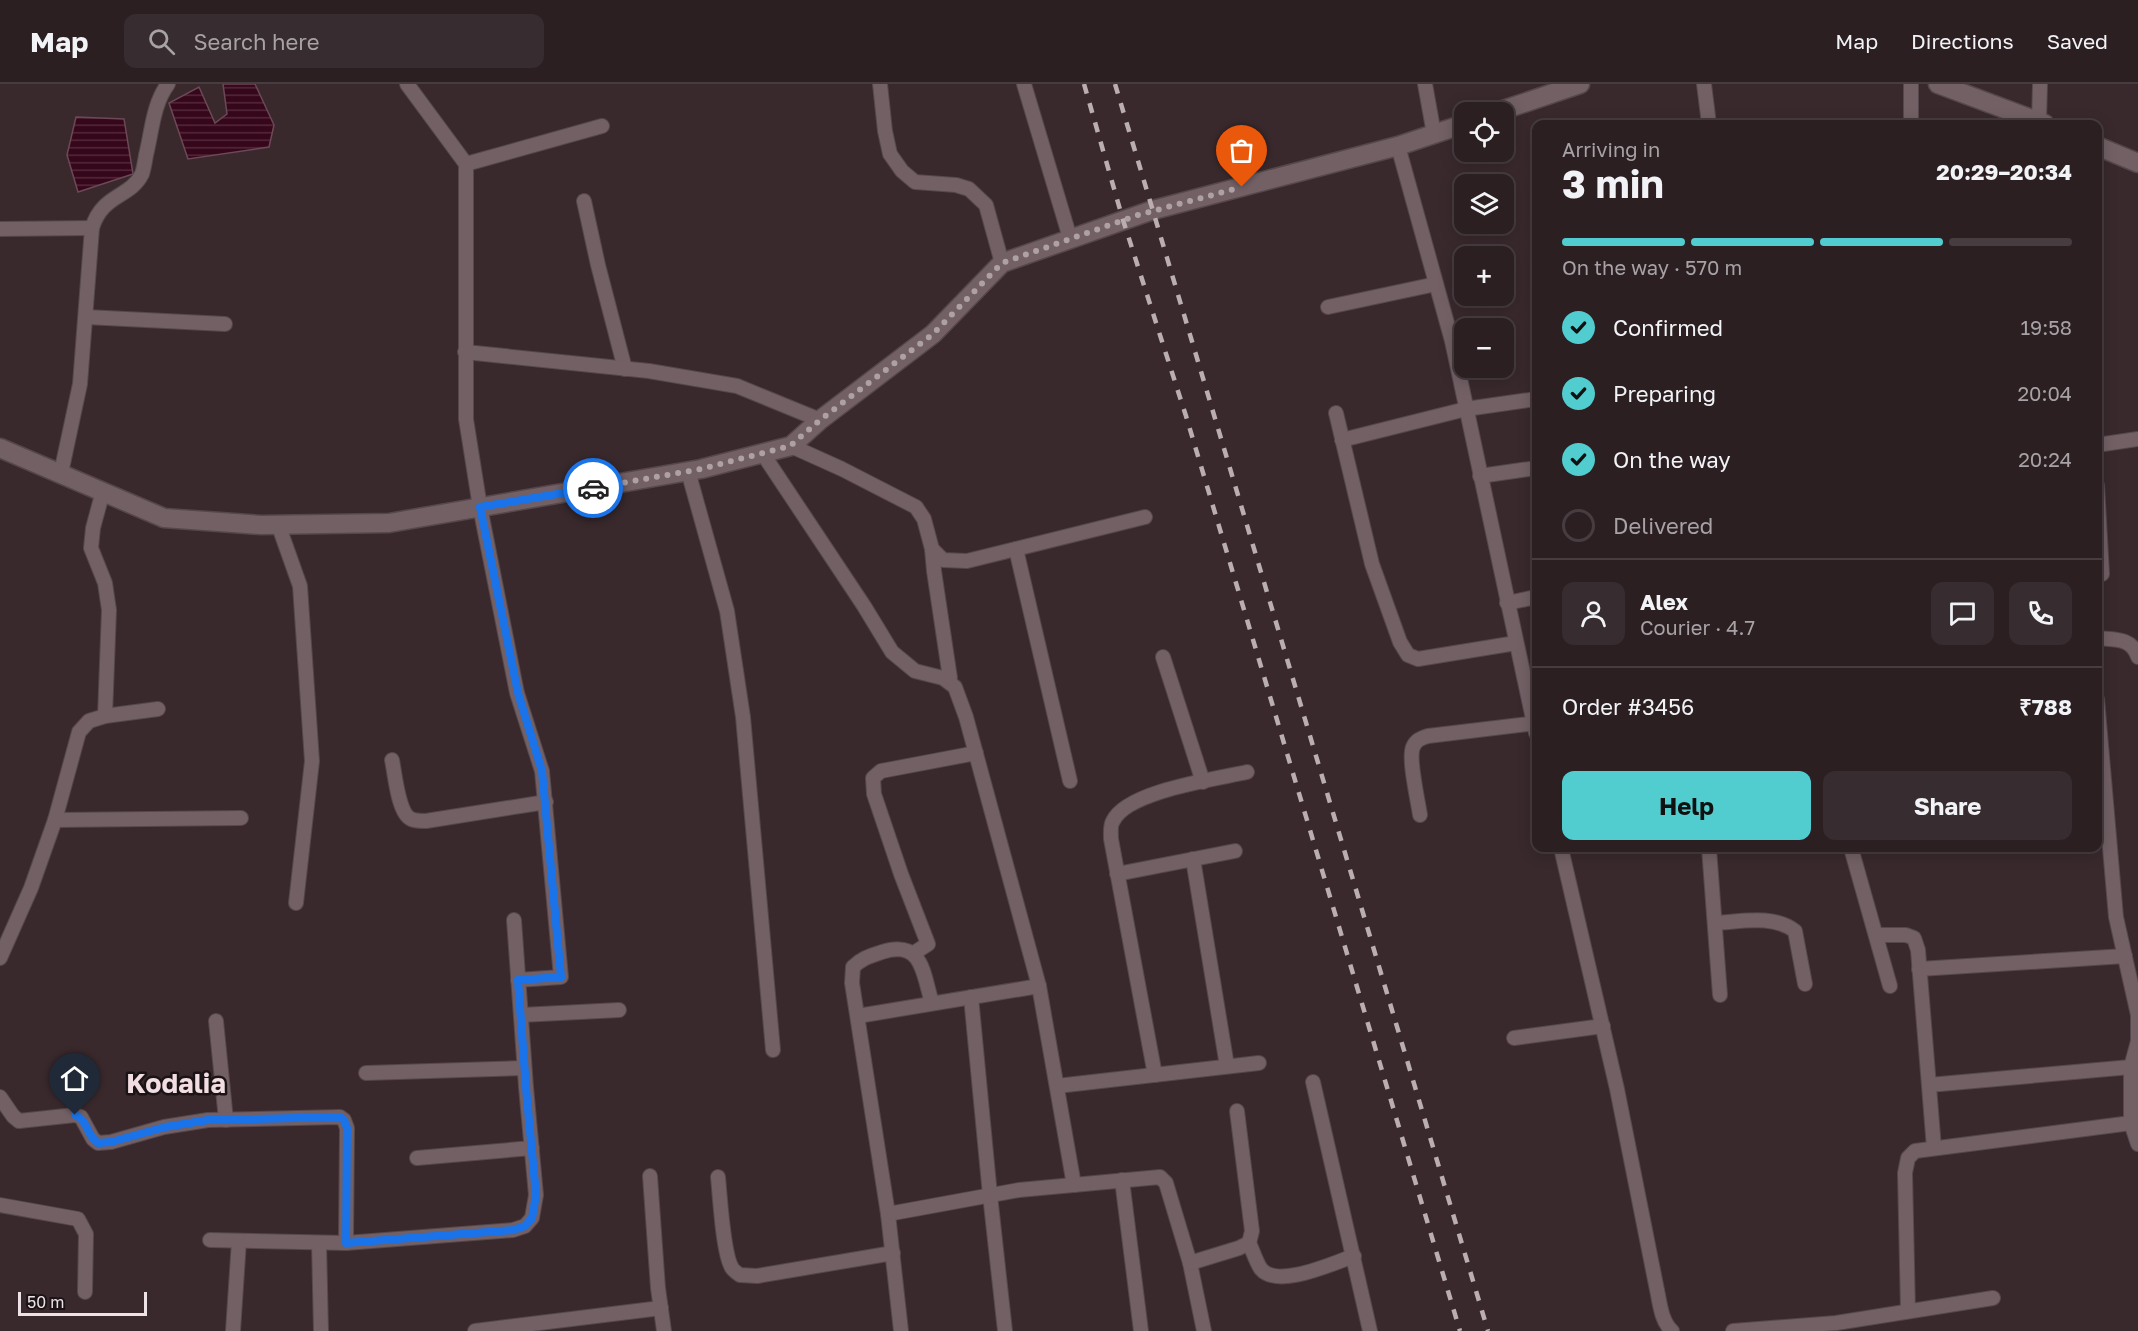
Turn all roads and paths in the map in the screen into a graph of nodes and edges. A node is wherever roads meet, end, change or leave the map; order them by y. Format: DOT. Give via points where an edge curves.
graph roads {
  1 [pos="168,84"];
  2 [pos="407,84"];
  3 [pos="880,84"];
  4 [pos="1024,84"];
  5 [pos="1425,84"];
  6 [pos="1580,84"];
  7 [pos="1704,84"];
  8 [pos="1911,84"];
  9 [pos="1938,84"];
  10 [pos="2040,84"];
  11 [pos="1514,106"];
  12 [pos="1708,120"];
  13 [pos="1911,120"];
  14 [pos="2034,120"];
  15 [pos="2042,120"];
  16 [pos="602,126"];
  17 [pos="1454,127"];
  18 [pos="1434,134"];
  19 [pos="1398,146"];
  20 [pos="2102,148"];
  21 [pos="2138,163"];
  22 [pos="466,164"];
  23 [pos="584,201"];
  24 [pos="92,228"];
  25 [pos="0,229"];
  26 [pos="1070,238"];
  27 [pos="1002,263"];
  28 [pos="1436,284"];
  29 [pos="1328,308"];
  30 [pos="86,317"];
  31 [pos="225,324"];
  32 [pos="465,352"];
  33 [pos="625,369"];
  34 [pos="1532,400"];
  35 [pos="1466,409"];
  36 [pos="1336,413"];
  37 [pos="820,420"];
  38 [pos="2138,439"];
  39 [pos="1342,440"];
  40 [pos="2102,444"];
  41 [pos="790,446"];
  42 [pos="0,448"];
  43 [pos="763,454"];
  44 [pos="1532,469"];
  45 [pos="688,471"];
  46 [pos="61,473"];
  47 [pos="1480,476"];
  48 [pos="103,491"];
  49 [pos="480,507"];
  50 [pos="1145,517"];
  51 [pos="278,525"];
  52 [pos="932,549"];
  53 [pos="1016,549"];
  54 [pos="1532,598"];
  55 [pos="1507,603"];
  56 [pos="2102,638"];
  57 [pos="1516,643"];
  58 [pos="1163,657"];
  59 [pos="2138,657"];
  60 [pos="949,681"];
  61 [pos="158,709"];
  62 [pos="1532,713"];
  63 [pos="105,716"];
  64 [pos="1532,726"];
  65 [pos="976,753"];
  66 [pos="2102,756"];
  67 [pos="392,760"];
  68 [pos="1247,772"];
  69 [pos="1070,781"];
  70 [pos="1203,782"];
  71 [pos="546,802"];
  72 [pos="1420,815"];
  73 [pos="241,818"];
  74 [pos="55,819"];
  75 [pos="1235,851"];
  76 [pos="1562,852"];
  77 [pos="1709,852"];
  78 [pos="1852,852"];
  79 [pos="1193,859"];
  80 [pos="1117,874"];
  81 [pos="296,903"];
  82 [pos="514,920"];
  83 [pos="1715,923"];
  84 [pos="1876,935"];
  85 [pos="4,938"];
  86 [pos="914,953"];
  87 [pos="2125,956"];
  88 [pos="0,958"];
  89 [pos="1920,969"];
  90 [pos="518,980"];
  91 [pos="1805,984"];
  92 [pos="1039,986"];
  93 [pos="1890,986"];
  94 [pos="1720,995"];
  95 [pos="971,997"];
  96 [pos="932,1003"];
  97 [pos="619,1010"];
  98 [pos="521,1015"];
  99 [pos="858,1016"];
  100 [pos="216,1021"];
  101 [pos="1603,1026"];
  102 [pos="1514,1038"];
  103 [pos="773,1050"];
  104 [pos="1258,1063"];
  105 [pos="1227,1066"];
  106 [pos="2131,1067"];
  107 [pos="524,1068"];
  108 [pos="366,1073"];
  109 [pos="1155,1075"];
  110 [pos="1312,1082"];
  111 [pos="1929,1085"];
  112 [pos="1057,1086"];
  113 [pos="0,1097"];
  114 [pos="1237,1111"];
  115 [pos="226,1120"];
  116 [pos="2131,1123"];
  117 [pos="2138,1144"];
  118 [pos="532,1148"];
  119 [pos="1934,1148"];
  120 [pos="417,1158"];
  121 [pos="650,1176"];
  122 [pos="718,1177"];
  123 [pos="1122,1180"];
  124 [pos="1074,1185"];
  125 [pos="990,1195"];
  126 [pos="0,1205"];
  127 [pos="888,1214"];
  128 [pos="210,1240"];
  129 [pos="239,1241"];
  130 [pos="319,1243"];
  131 [pos="346,1243"];
  132 [pos="1249,1243"];
  133 [pos="893,1253"];
  134 [pos="1354,1256"];
  135 [pos="1190,1263"];
  136 [pos="85,1292"];
  137 [pos="1993,1298"];
  138 [pos="661,1308"];
  139 [pos="1908,1311"];
  140 [pos="233,1331"];
  141 [pos="321,1331"];
  142 [pos="476,1331"];
  143 [pos="664,1331"];
  144 [pos="902,1331"];
  145 [pos="1005,1331"];
  146 [pos="1142,1331"];
  147 [pos="1204,1331"];
  148 [pos="1370,1331"];
  149 [pos="1672,1331"];
  150 [pos="1733,1331"];
  1 -- 24 [label="street" via="159,97 141,174 96,215"];
  2 -- 22 [label="street"];
  3 -- 27 [label="street" via="890,154 915,182 969,189 986,205"];
  4 -- 26 [label="street"];
  5 -- 18 [label="street"];
  6 -- 11 [label="main road"];
  7 -- 12 [label="street"];
  8 -- 13 [label="street"];
  9 -- 14 [label="main road"];
  10 -- 15 [label="street"];
  16 -- 22 [label="street"];
  17 -- 18 [label="main road"];
  18 -- 19 [label="main road"];
  19 -- 26 [label="main road" via="1153,210"];
  19 -- 28 [label="street"];
  20 -- 21 [label="main road"];
  22 -- 32 [label="street"];
  23 -- 33 [label="street"];
  24 -- 25 [label="street"];
  24 -- 30 [label="street"];
  26 -- 27 [label="main road"];
  27 -- 37 [label="main road" via="933,334"];
  28 -- 29 [label="street"];
  28 -- 35 [label="street"];
  30 -- 31 [label="street"];
  30 -- 46 [label="street" via="80,384"];
  32 -- 33 [label="street"];
  32 -- 49 [label="street" via="466,419"];
  33 -- 37 [label="street" via="737,386"];
  34 -- 35 [label="street"];
  35 -- 39 [label="street"];
  35 -- 47 [label="street"];
  36 -- 39 [label="street"];
  37 -- 41 [label="main road"];
  38 -- 40 [label="street"];
  39 -- 57 [label="street" via="1372,564 1408,655 1418,658"];
  41 -- 43 [label="main road"];
  41 -- 52 [label="street" via="916,507 924,519"];
  42 -- 46 [label="main road"];
  43 -- 45 [label="main road"];
  43 -- 60 [label="street" via="892,652 915,671"];
  44 -- 47 [label="street"];
  45 -- 49 [label="main road"];
  45 -- 103 [label="street" via="727,611 743,717"];
  46 -- 48 [label="main road"];
  47 -- 55 [label="street"];
  48 -- 51 [label="main road" via="164,518"];
  48 -- 63 [label="street" via="91,548 105,583 109,610"];
  49 -- 51 [label="main road" via="389,523"];
  49 -- 71 [label="street" via="518,693 542,771"];
  50 -- 53 [label="street"];
  51 -- 81 [label="street" via="300,586 312,761"];
  52 -- 53 [label="street" via="943,560 968,561"];
  52 -- 60 [label="street"];
  53 -- 69 [label="street"];
  54 -- 55 [label="street"];
  55 -- 57 [label="street"];
  56 -- 59 [label="street" via="2124,640"];
  57 -- 62 [label="street"];
  58 -- 70 [label="street"];
  60 -- 65 [label="street"];
  61 -- 63 [label="street"];
  63 -- 74 [label="street" via="89,721 79,732"];
  64 -- 72 [label="street" via="1419,739 1412,749"];
  65 -- 86 [label="street" via="881,771 873,778 877,804 928,944"];
  65 -- 92 [label="street"];
  66 -- 87 [label="street" via="2116,917"];
  67 -- 71 [label="street" via="400,801 411,819 426,822"];
  68 -- 70 [label="street"];
  70 -- 80 [label="street" via="1161,791 1127,804 1112,821"];
  71 -- 90 [label="street" via="561,977"];
  73 -- 74 [label="street"];
  74 -- 85 [label="street" via="31,888"];
  75 -- 79 [label="street"];
  76 -- 101 [label="street"];
  77 -- 83 [label="street"];
  78 -- 84 [label="street"];
  79 -- 80 [label="street"];
  79 -- 105 [label="street"];
  80 -- 109 [label="street"];
  82 -- 90 [label="street"];
  83 -- 91 [label="street" via="1775,920 1788,926 1795,931"];
  83 -- 94 [label="street"];
  84 -- 89 [label="street" via="1906,934 1914,938"];
  84 -- 93 [label="street"];
  85 -- 88 [label="street"];
  86 -- 96 [label="street"];
  86 -- 99 [label="street" via="890,950 861,959 853,967"];
  87 -- 89 [label="street"];
  87 -- 106 [label="street" via="2138,1015 2138,1041"];
  89 -- 111 [label="street"];
  90 -- 98 [label="street"];
  92 -- 95 [label="street"];
  92 -- 112 [label="street"];
  95 -- 96 [label="street"];
  95 -- 125 [label="street"];
  96 -- 99 [label="street"];
  97 -- 98 [label="street"];
  98 -- 107 [label="street"];
  99 -- 127 [label="street"];
  100 -- 115 [label="street"];
  101 -- 102 [label="street"];
  101 -- 149 [label="street" via="1657,1290 1667,1327"];
  104 -- 105 [label="street"];
  105 -- 109 [label="street"];
  106 -- 111 [label="street"];
  106 -- 116 [label="street"];
  107 -- 108 [label="street"];
  107 -- 118 [label="street"];
  109 -- 112 [label="street"];
  110 -- 134 [label="street"];
  111 -- 119 [label="street"];
  112 -- 124 [label="street"];
  113 -- 115 [label="street" via="19,1121 81,1117 98,1143 165,1127"];
  114 -- 132 [label="street" via="1252,1231"];
  115 -- 131 [label="street" via="344,1120"];
  116 -- 117 [label="street"];
  116 -- 119 [label="street"];
  118 -- 120 [label="street"];
  118 -- 131 [label="street" via="536,1195 532,1218 525,1226"];
  119 -- 139 [label="street" via="1915,1151 1908,1158 1905,1173"];
  121 -- 138 [label="street"];
  122 -- 133 [label="street" via="729,1258 740,1275 758,1276"];
  123 -- 124 [label="street"];
  123 -- 135 [label="street" via="1160,1177 1166,1183"];
  123 -- 146 [label="street"];
  124 -- 125 [label="street"];
  125 -- 127 [label="street"];
  125 -- 145 [label="street"];
  126 -- 136 [label="street" via="78,1219 86,1234"];
  127 -- 133 [label="street"];
  128 -- 129 [label="street"];
  129 -- 130 [label="street"];
  129 -- 140 [label="street"];
  130 -- 131 [label="street"];
  130 -- 141 [label="street"];
  132 -- 134 [label="street" via="1261,1269 1271,1275 1292,1277"];
  132 -- 135 [label="street"];
  133 -- 144 [label="street"];
  134 -- 148 [label="street"];
  135 -- 147 [label="street"];
  137 -- 139 [label="street"];
  138 -- 142 [label="street"];
  138 -- 143 [label="street"];
  139 -- 150 [label="street" via="1836,1323"];
}
